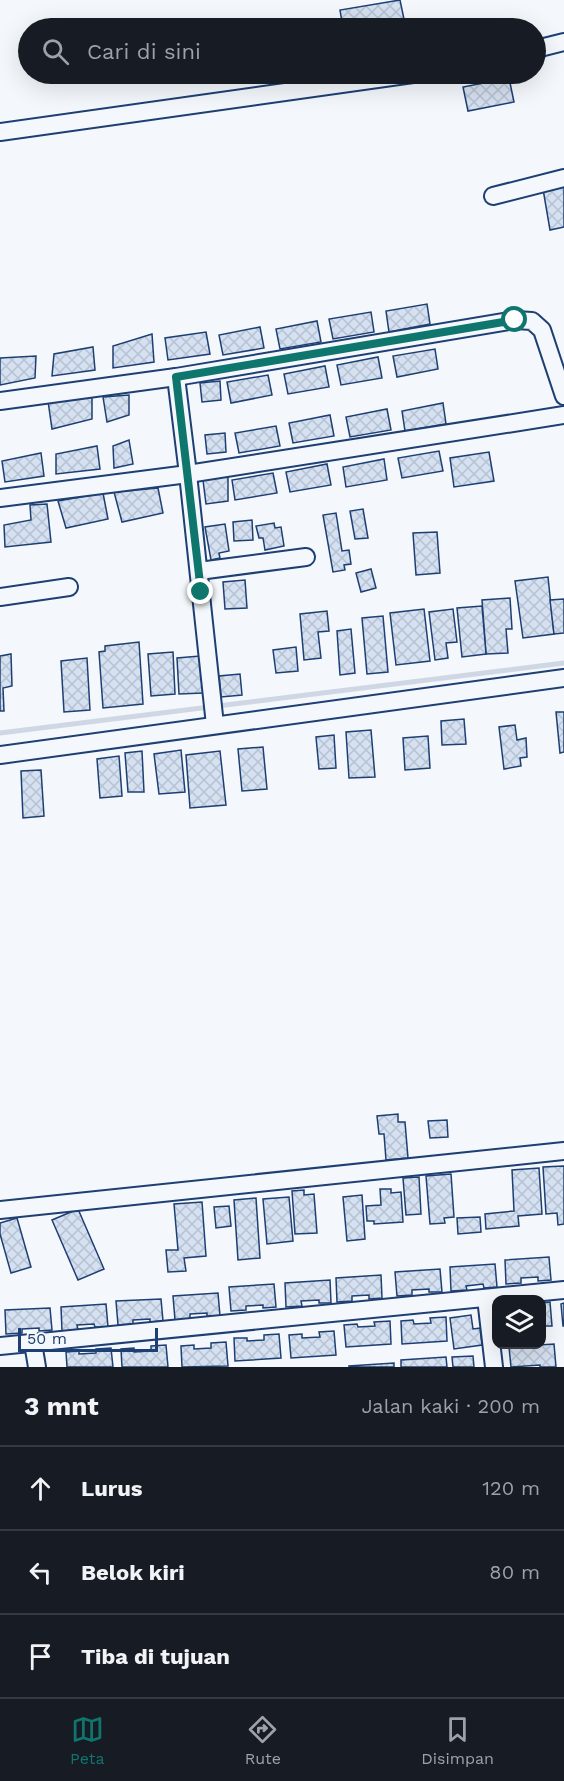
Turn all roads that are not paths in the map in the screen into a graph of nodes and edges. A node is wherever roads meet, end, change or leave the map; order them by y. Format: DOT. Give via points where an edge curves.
graph roads {
  1 [pos="564,42"];
  2 [pos="546,46"];
  3 [pos="342,84"];
  4 [pos="0,132"];
  5 [pos="564,178"];
  6 [pos="493,196"];
  7 [pos="176,377"];
  8 [pos="564,396"];
  9 [pos="0,401"];
  10 [pos="564,415"];
  11 [pos="188,474"];
  12 [pos="0,498"];
  13 [pos="306,557"];
  14 [pos="199,571"];
  15 [pos="69,586"];
  16 [pos="0,597"];
  17 [pos="564,678"];
  18 [pos="214,713"];
  19 [pos="0,755"];
  20 [pos="564,1151"];
  21 [pos="0,1210"];
  22 [pos="564,1290"];
  23 [pos="486,1298"];
  24 [pos="33,1343"];
  25 [pos="0,1346"];
  26 [pos="37,1367"];
  27 [pos="494,1367"];
  1 -- 2 [label="street"];
  3 -- 4 [label="street"];
  5 -- 6 [label="street"];
  7 -- 8 [label="street" via="515,320 532,321 542,330"];
  7 -- 9 [label="street"];
  7 -- 11 [label="street"];
  10 -- 11 [label="street"];
  11 -- 12 [label="street"];
  11 -- 14 [label="street"];
  13 -- 14 [label="street"];
  14 -- 18 [label="street"];
  15 -- 16 [label="street"];
  17 -- 18 [label="street"];
  18 -- 19 [label="street"];
  20 -- 21 [label="street"];
  22 -- 23 [label="street"];
  23 -- 24 [label="street"];
  23 -- 27 [label="street"];
  24 -- 25 [label="street"];
  24 -- 26 [label="street"];
}
